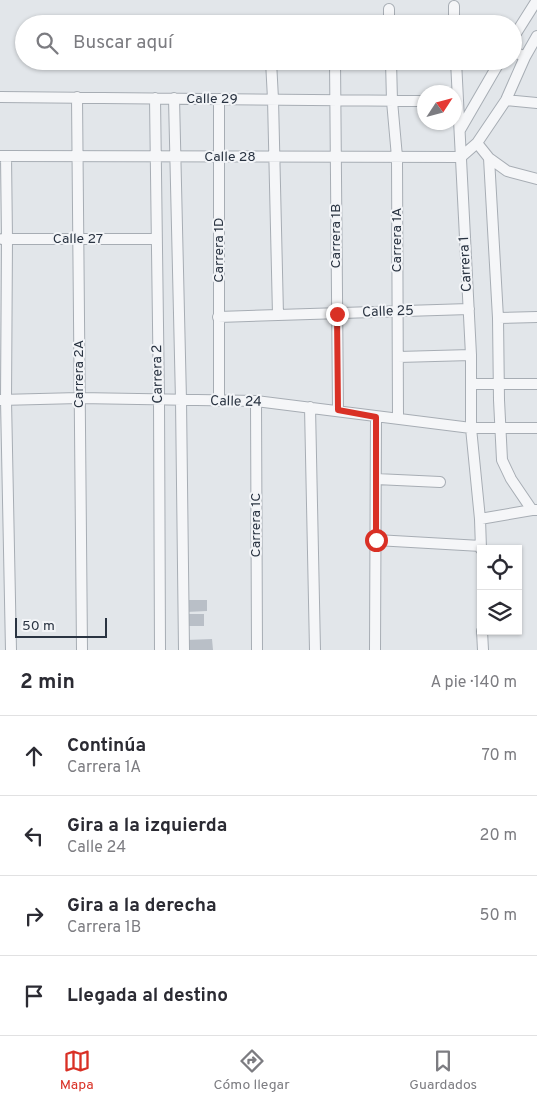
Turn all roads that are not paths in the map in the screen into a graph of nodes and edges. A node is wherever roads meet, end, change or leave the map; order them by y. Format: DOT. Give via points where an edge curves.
graph roads {
  1 [pos="537,0"];
  2 [pos="454,6"];
  3 [pos="389,9"];
  4 [pos="389,15"];
  5 [pos="454,15"];
  6 [pos="522,24"];
  7 [pos="537,36"];
  8 [pos="522,55"];
  9 [pos="525,57"];
  10 [pos="522,64"];
  11 [pos="271,70"];
  12 [pos="335,70"];
  13 [pos="391,70"];
  14 [pos="456,70"];
  15 [pos="495,70"];
  16 [pos="519,70"];
  17 [pos="456,85"];
  18 [pos="0,97"];
  19 [pos="77,98"];
  20 [pos="155,98"];
  21 [pos="174,98"];
  22 [pos="219,99"];
  23 [pos="273,99"];
  24 [pos="335,100"];
  25 [pos="506,100"];
  26 [pos="392,101"];
  27 [pos="417,101"];
  28 [pos="537,103"];
  29 [pos="459,131"];
  30 [pos="477,143"];
  31 [pos="3,156"];
  32 [pos="77,156"];
  33 [pos="155,157"];
  34 [pos="175,157"];
  35 [pos="219,157"];
  36 [pos="274,157"];
  37 [pos="336,157"];
  38 [pos="397,157"];
  39 [pos="461,157"];
  40 [pos="489,158"];
  41 [pos="537,179"];
  42 [pos="156,238"];
  43 [pos="3,239"];
  44 [pos="78,239"];
  45 [pos="469,309"];
  46 [pos="398,312"];
  47 [pos="337,314"];
  48 [pos="278,315"];
  49 [pos="218,317"];
  50 [pos="537,317"];
  51 [pos="498,318"];
  52 [pos="471,355"];
  53 [pos="398,356"];
  54 [pos="471,384"];
  55 [pos="499,384"];
  56 [pos="537,384"];
  57 [pos="80,398"];
  58 [pos="3,400"];
  59 [pos="159,400"];
  60 [pos="181,400"];
  61 [pos="219,401"];
  62 [pos="256,401"];
  63 [pos="310,407"];
  64 [pos="338,410"];
  65 [pos="376,417"];
  66 [pos="398,418"];
  67 [pos="471,428"];
  68 [pos="500,428"];
  69 [pos="537,429"];
  70 [pos="376,479"];
  71 [pos="440,482"];
  72 [pos="535,510"];
  73 [pos="480,518"];
  74 [pos="376,540"];
  75 [pos="481,545"];
  76 [pos="477,548"];
  77 [pos="482,635"];
  78 [pos="10,650"];
  79 [pos="82,650"];
  80 [pos="160,650"];
  81 [pos="184,650"];
  82 [pos="257,650"];
  83 [pos="315,650"];
  84 [pos="375,650"];
  85 [pos="483,650"];
  1 -- 6 [label="street"];
  2 -- 5 [label="street"];
  3 -- 4 [label="street"];
  7 -- 9 [label="street"];
  8 -- 9 [label="street"];
  9 -- 10 [label="street"];
  11 -- 23 [label="street"];
  12 -- 24 [label="street, Carrera 1B"];
  13 -- 26 [label="street, Carrera 1A"];
  14 -- 17 [label="street, Carrera 1"];
  15 -- 29 [label="street"];
  16 -- 25 [label="street"];
  18 -- 19 [label="street, Calle 29"];
  19 -- 20 [label="street, Calle 29"];
  19 -- 32 [label="street, Carrera 2A"];
  20 -- 21 [label="street, Calle 29"];
  20 -- 33 [label="street, Carrera 2"];
  21 -- 22 [label="street, Calle 29"];
  21 -- 34 [label="street, Carrera 2"];
  22 -- 23 [label="street, Calle 29"];
  22 -- 35 [label="street, Carrera 1D"];
  23 -- 24 [label="street, Calle 29"];
  23 -- 36 [label="street"];
  24 -- 26 [label="street, Calle 29"];
  24 -- 37 [label="street, Carrera 1B"];
  25 -- 28 [label="street"];
  25 -- 30 [label="street"];
  26 -- 27 [label="street, Calle 29"];
  26 -- 38 [label="street, Carrera 1A"];
  29 -- 39 [label="street, Carrera 1"];
  30 -- 39 [label="street"];
  30 -- 40 [label="street"];
  31 -- 32 [label="street, Calle 28"];
  31 -- 43 [label="street"];
  32 -- 33 [label="street, Calle 28"];
  32 -- 44 [label="street, Carrera 2A"];
  33 -- 34 [label="street, Calle 28"];
  33 -- 42 [label="street, Carrera 2"];
  34 -- 35 [label="street, Calle 28"];
  34 -- 60 [label="street, Carrera 2"];
  35 -- 36 [label="street, Calle 28"];
  35 -- 49 [label="street, Carrera 1D"];
  36 -- 37 [label="street, Calle 28"];
  36 -- 48 [label="street"];
  37 -- 38 [label="street, Calle 28"];
  37 -- 47 [label="street, Carrera 1B"];
  38 -- 39 [label="street, Calle 28"];
  38 -- 46 [label="street, Carrera 1A"];
  39 -- 45 [label="street, Carrera 1"];
  40 -- 41 [label="street" via="508,171"];
  40 -- 51 [label="street"];
  42 -- 44 [label="street, Calle 27"];
  42 -- 59 [label="street, Carrera 2"];
  43 -- 44 [label="street, Calle 27"];
  43 -- 58 [label="street"];
  44 -- 57 [label="street, Carrera 2A"];
  45 -- 46 [label="street, Calle 25"];
  45 -- 52 [label="street, Carrera 1"];
  46 -- 47 [label="street, Calle 25"];
  46 -- 53 [label="street, Carrera 1A"];
  47 -- 48 [label="street, Calle 25"];
  47 -- 64 [label="street, Carrera 1B"];
  48 -- 49 [label="street, Calle 25"];
  49 -- 61 [label="street, Carrera 1D"];
  50 -- 51 [label="street"];
  51 -- 55 [label="street"];
  52 -- 53 [label="street"];
  52 -- 54 [label="street, Carrera 1"];
  53 -- 66 [label="street, Carrera 1A"];
  54 -- 55 [label="street"];
  54 -- 67 [label="street, Carrera 1"];
  55 -- 56 [label="street"];
  55 -- 68 [label="street"];
  57 -- 58 [label="street, Calle 24"];
  57 -- 59 [label="street, Calle 24"];
  57 -- 79 [label="street, Carrera 2A"];
  58 -- 78 [label="street"];
  59 -- 60 [label="street, Calle 24"];
  59 -- 80 [label="street, Carrera 2"];
  60 -- 61 [label="street, Calle 24"];
  60 -- 81 [label="street, Carrera 2"];
  61 -- 62 [label="street, Calle 24"];
  62 -- 63 [label="street, Calle 24"];
  62 -- 82 [label="street, Carrera 1C"];
  63 -- 64 [label="street, Calle 24"];
  63 -- 83 [label="street"];
  64 -- 65 [label="street, Calle 24"];
  65 -- 66 [label="street, Calle 24"];
  65 -- 70 [label="street"];
  66 -- 67 [label="street, Calle 24"];
  67 -- 68 [label="street"];
  67 -- 73 [label="street, Carrera 1"];
  68 -- 69 [label="street"];
  68 -- 72 [label="street" via="502,460 511,479"];
  70 -- 71 [label="street"];
  70 -- 74 [label="street"];
  72 -- 73 [label="street"];
  73 -- 75 [label="street, Carrera 1"];
  74 -- 76 [label="street"];
  74 -- 84 [label="street"];
  77 -- 85 [label="street"];
}
